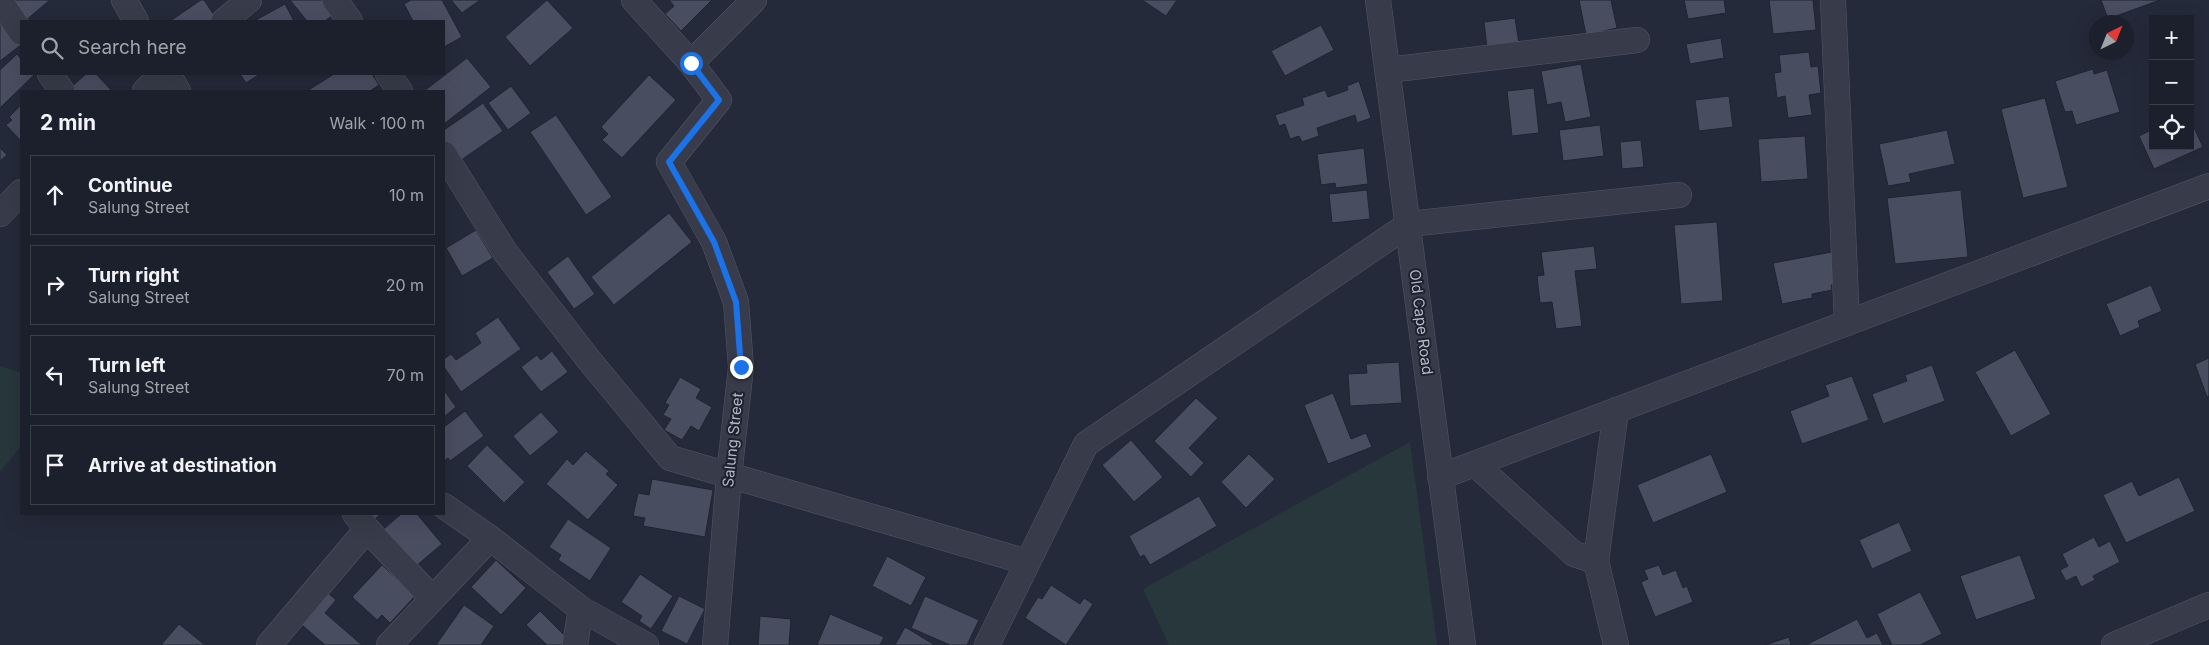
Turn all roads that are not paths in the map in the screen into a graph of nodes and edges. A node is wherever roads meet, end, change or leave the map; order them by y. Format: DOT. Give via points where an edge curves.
graph roads {
  1 [pos="124,0"];
  2 [pos="249,0"];
  3 [pos="335,0"];
  4 [pos="634,0"];
  5 [pos="754,0"];
  6 [pos="1378,0"];
  7 [pos="1833,0"];
  8 [pos="0,1"];
  9 [pos="135,20"];
  10 [pos="225,20"];
  11 [pos="349,20"];
  12 [pos="20,31"];
  13 [pos="1637,40"];
  14 [pos="691,63"];
  15 [pos="1388,70"];
  16 [pos="51,75"];
  17 [pos="161,75"];
  18 [pos="169,75"];
  19 [pos="389,75"];
  20 [pos="61,90"];
  21 [pos="146,90"];
  22 [pos="177,90"];
  23 [pos="399,90"];
  24 [pos="445,156"];
  25 [pos="2209,186"];
  26 [pos="20,193"];
  27 [pos="1679,195"];
  28 [pos="0,214"];
  29 [pos="1409,224"];
  30 [pos="1847,323"];
  31 [pos="1616,410"];
  32 [pos="1475,464"];
  33 [pos="729,476"];
  34 [pos="1440,477"];
  35 [pos="445,507"];
  36 [pos="361,522"];
  37 [pos="490,538"];
  38 [pos="1027,562"];
  39 [pos="1596,562"];
  40 [pos="432,598"];
  41 [pos="2209,605"];
  42 [pos="581,609"];
  43 [pos="269,645"];
  44 [pos="390,645"];
  45 [pos="575,645"];
  46 [pos="646,645"];
  47 [pos="715,645"];
  48 [pos="987,645"];
  49 [pos="1463,645"];
  50 [pos="1616,645"];
  51 [pos="2114,645"];
  1 -- 9 [label="street"];
  2 -- 10 [label="street"];
  3 -- 11 [label="street"];
  4 -- 14 [label="street, Salung Street"];
  5 -- 14 [label="street"];
  6 -- 15 [label="street, Old Cape Road"];
  7 -- 30 [label="street"];
  8 -- 12 [label="street"];
  13 -- 15 [label="street"];
  14 -- 33 [label="street, Salung Street" via="719,100 669,162 714,242 736,302 741,367"];
  15 -- 29 [label="street, Old Cape Road"];
  16 -- 20 [label="street"];
  17 -- 21 [label="street"];
  18 -- 22 [label="street"];
  19 -- 23 [label="street"];
  24 -- 33 [label="street" via="505,252 670,458"];
  25 -- 30 [label="street"];
  26 -- 28 [label="street"];
  27 -- 29 [label="street"];
  29 -- 34 [label="street, Old Cape Road"];
  29 -- 38 [label="street" via="1086,444"];
  30 -- 31 [label="street"];
  31 -- 32 [label="street"];
  31 -- 39 [label="street"];
  32 -- 34 [label="street"];
  32 -- 39 [label="street" via="1574,554"];
  33 -- 38 [label="street"];
  33 -- 47 [label="street, Salung Street"];
  34 -- 49 [label="street, Old Cape Road"];
  35 -- 37 [label="street"];
  36 -- 40 [label="street"];
  36 -- 43 [label="street"];
  37 -- 40 [label="street"];
  37 -- 42 [label="street"];
  38 -- 48 [label="street"];
  39 -- 50 [label="street"];
  40 -- 44 [label="street"];
  41 -- 51 [label="street"];
  42 -- 45 [label="street"];
  42 -- 46 [label="street"];
}
